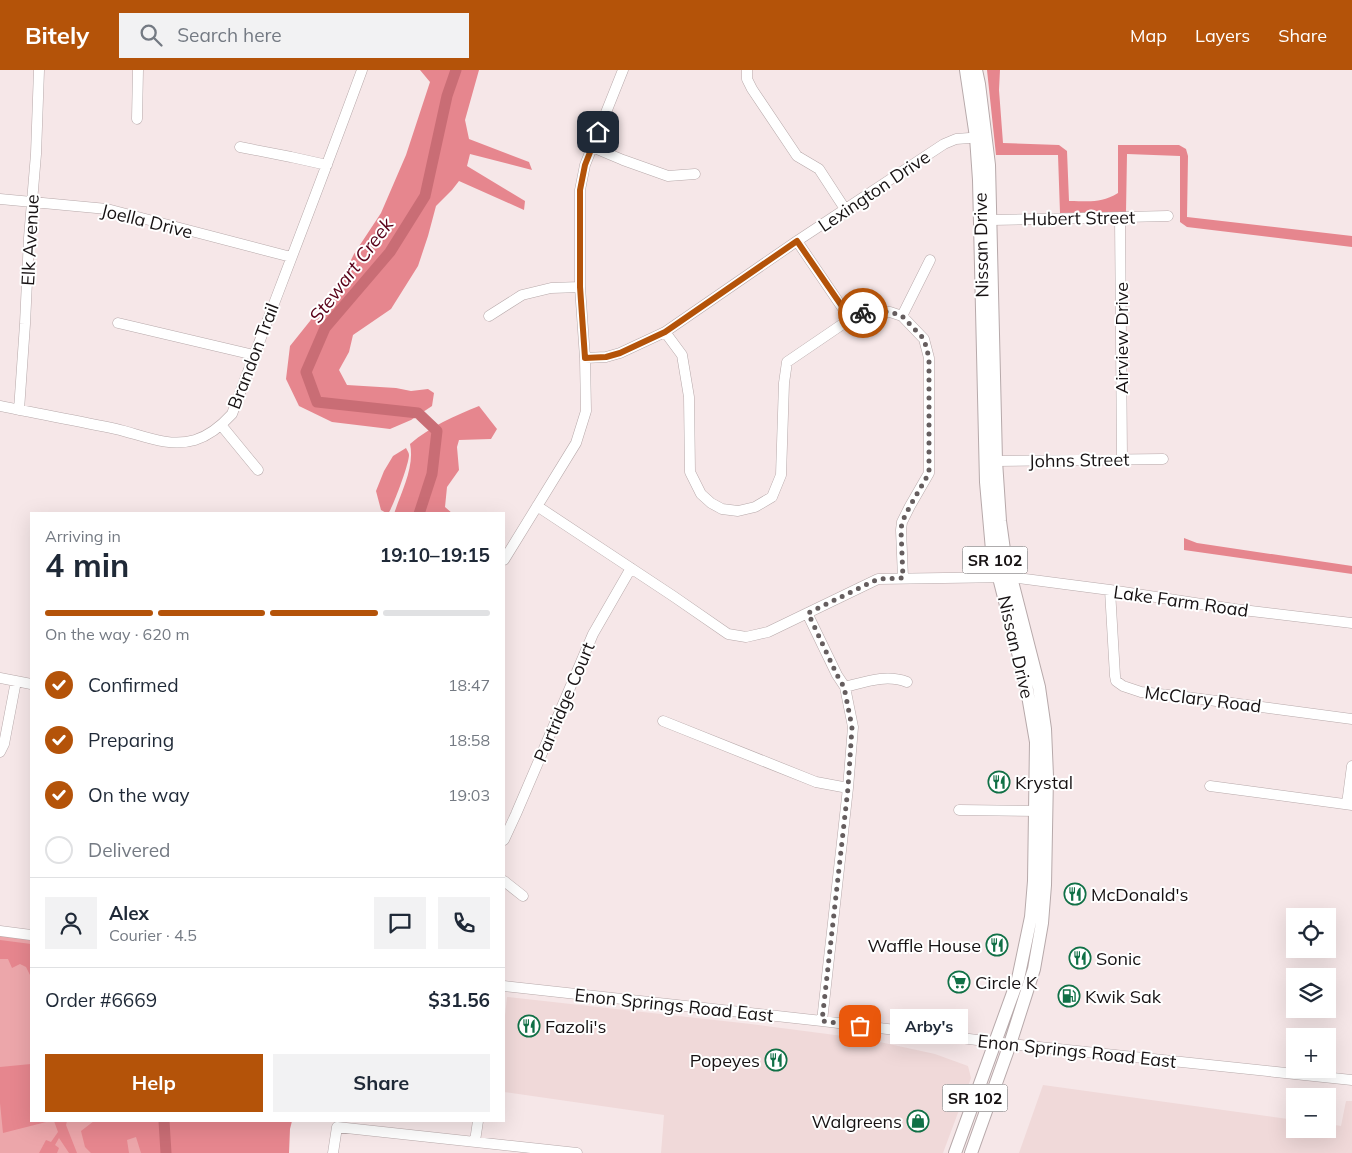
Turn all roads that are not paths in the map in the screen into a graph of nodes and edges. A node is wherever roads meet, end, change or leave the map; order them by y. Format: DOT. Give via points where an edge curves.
graph roads {
  1 [pos="39,70"];
  2 [pos="138,70"];
  3 [pos="362,70"];
  4 [pos="623,70"];
  5 [pos="747,70"];
  6 [pos="966,70"];
  7 [pos="976,70"];
  8 [pos="137,119"];
  9 [pos="981,137"];
  10 [pos="240,147"];
  11 [pos="592,147"];
  12 [pos="327,166"];
  13 [pos="695,174"];
  14 [pos="0,199"];
  15 [pos="32,202"];
  16 [pos="846,209"];
  17 [pos="1168,216"];
  18 [pos="1120,217"];
  19 [pos="991,220"];
  20 [pos="797,241"];
  21 [pos="291,257"];
  22 [pos="930,260"];
  23 [pos="580,287"];
  24 [pos="489,316"];
  25 [pos="902,316"];
  26 [pos="850,318"];
  27 [pos="118,323"];
  28 [pos="665,332"];
  29 [pos="254,356"];
  30 [pos="585,358"];
  31 [pos="0,406"];
  32 [pos="19,410"];
  33 [pos="221,425"];
  34 [pos="1163,459"];
  35 [pos="1122,460"];
  36 [pos="996,461"];
  37 [pos="258,470"];
  38 [pos="537,506"];
  39 [pos="505,558"];
  40 [pos="631,568"];
  41 [pos="1005,577"];
  42 [pos="903,578"];
  43 [pos="1110,590"];
  44 [pos="808,613"];
  45 [pos="1352,623"];
  46 [pos="0,678"];
  47 [pos="16,681"];
  48 [pos="907,682"];
  49 [pos="30,684"];
  50 [pos="844,687"];
  51 [pos="1352,719"];
  52 [pos="663,722"];
  53 [pos="0,752"];
  54 [pos="1352,766"];
  55 [pos="1210,786"];
  56 [pos="848,788"];
  57 [pos="1349,804"];
  58 [pos="959,810"];
  59 [pos="1041,811"];
  60 [pos="505,838"];
  61 [pos="505,882"];
  62 [pos="523,896"];
  63 [pos="0,931"];
  64 [pos="30,935"];
  65 [pos="505,986"];
  66 [pos="822,1021"];
  67 [pos="995,1042"];
  68 [pos="1010,1044"];
  69 [pos="1352,1080"];
  70 [pos="478,1122"];
  71 [pos="475,1141"];
  72 [pos="333,1153"];
  73 [pos="577,1153"];
  74 [pos="955,1153"];
  75 [pos="971,1153"];
  1 -- 15 [label="street, Elk Avenue"];
  2 -- 8 [label="street"];
  3 -- 12 [label="street, Brandon Trail"];
  4 -- 11 [label="street"];
  5 -- 16 [label="street" via="752,89 797,156 819,168"];
  6 -- 9 [label="main road, Nissan Drive / SR 102"];
  7 -- 9 [label="main road, Nissan Drive / SR 102"];
  9 -- 16 [label="street, Lexington Drive" via="956,139 944,144"];
  9 -- 19 [label="main road, Nissan Drive / SR 102"];
  9 -- 41 [label="main road, Nissan Drive / SR 102" via="979,180 986,482 992,550"];
  10 -- 12 [label="street"];
  11 -- 13 [label="street" via="668,176"];
  11 -- 23 [label="street" via="580,190"];
  12 -- 21 [label="street, Brandon Trail"];
  14 -- 15 [label="street, Joella Drive"];
  15 -- 21 [label="street, Joella Drive" via="106,209"];
  15 -- 32 [label="street, Elk Avenue"];
  16 -- 20 [label="street, Lexington Drive"];
  17 -- 18 [label="street, Hubert Street"];
  18 -- 19 [label="street, Hubert Street"];
  18 -- 35 [label="street, Airview Drive"];
  19 -- 36 [label="main road, Nissan Drive / SR 102"];
  20 -- 26 [label="street"];
  20 -- 28 [label="street, Lexington Drive"];
  21 -- 29 [label="street, Brandon Trail"];
  22 -- 25 [label="street"];
  23 -- 24 [label="street" via="522,294"];
  23 -- 30 [label="street"];
  25 -- 26 [label="street" via="869,311"];
  25 -- 42 [label="street" via="924,339 929,358 929,473 902,522"];
  26 -- 28 [label="street" via="787,362 781,476 772,497 755,507 738,511 722,509 711,503 701,494 690,472 688,397 682,355"];
  27 -- 29 [label="street"];
  28 -- 30 [label="street, Lexington Drive" via="620,353"];
  29 -- 33 [label="street, Brandon Trail" via="232,414"];
  30 -- 38 [label="street" via="586,411 579,435"];
  31 -- 32 [label="street, Brandon Trail"];
  32 -- 33 [label="street, Brandon Trail" via="166,443 193,441 209,435"];
  33 -- 37 [label="street"];
  34 -- 35 [label="street, Johns Street"];
  35 -- 36 [label="street, Johns Street"];
  36 -- 41 [label="main road, Nissan Drive / SR 102"];
  38 -- 39 [label="street"];
  38 -- 40 [label="street"];
  40 -- 44 [label="street, Lake Farm Road" via="728,634 746,637 768,632"];
  40 -- 60 [label="street, Partridge Court" via="593,634"];
  41 -- 42 [label="street, Lake Farm Road"];
  41 -- 43 [label="street, Lake Farm Road"];
  41 -- 59 [label="main road, Nissan Drive / SR 102" via="1039,687 1045,729"];
  42 -- 44 [label="street, Lake Farm Road" via="878,579"];
  43 -- 45 [label="street, Lake Farm Road"];
  43 -- 51 [label="street, McClary Road" via="1115,676 1124,686 1141,692"];
  44 -- 50 [label="street"];
  46 -- 47 [label="street"];
  47 -- 49 [label="street"];
  47 -- 53 [label="street"];
  48 -- 50 [label="street" via="878,678"];
  50 -- 56 [label="street" via="852,727"];
  52 -- 56 [label="street" via="816,782"];
  54 -- 57 [label="street"];
  55 -- 57 [label="street"];
  56 -- 66 [label="street"];
  58 -- 59 [label="street"];
  59 -- 67 [label="main road, Nissan Drive / SR 102" via="1031,917 1018,980"];
  59 -- 68 [label="main road, Nissan Drive / SR 102" via="1045,885 1042,923 1034,969"];
  61 -- 62 [label="street"];
  63 -- 64 [label="street"];
  65 -- 66 [label="street, Enon Springs Road East"];
  66 -- 67 [label="street, Enon Springs Road East"];
  67 -- 68 [label="street, Enon Springs Road East"];
  67 -- 74 [label="main road, Nissan Drive / SR 102"];
  68 -- 69 [label="street, Enon Springs Road East"];
  68 -- 75 [label="main road, Nissan Drive / SR 102"];
  70 -- 71 [label="street"];
  71 -- 72 [label="street" via="337,1127"];
  71 -- 73 [label="street"];
}
